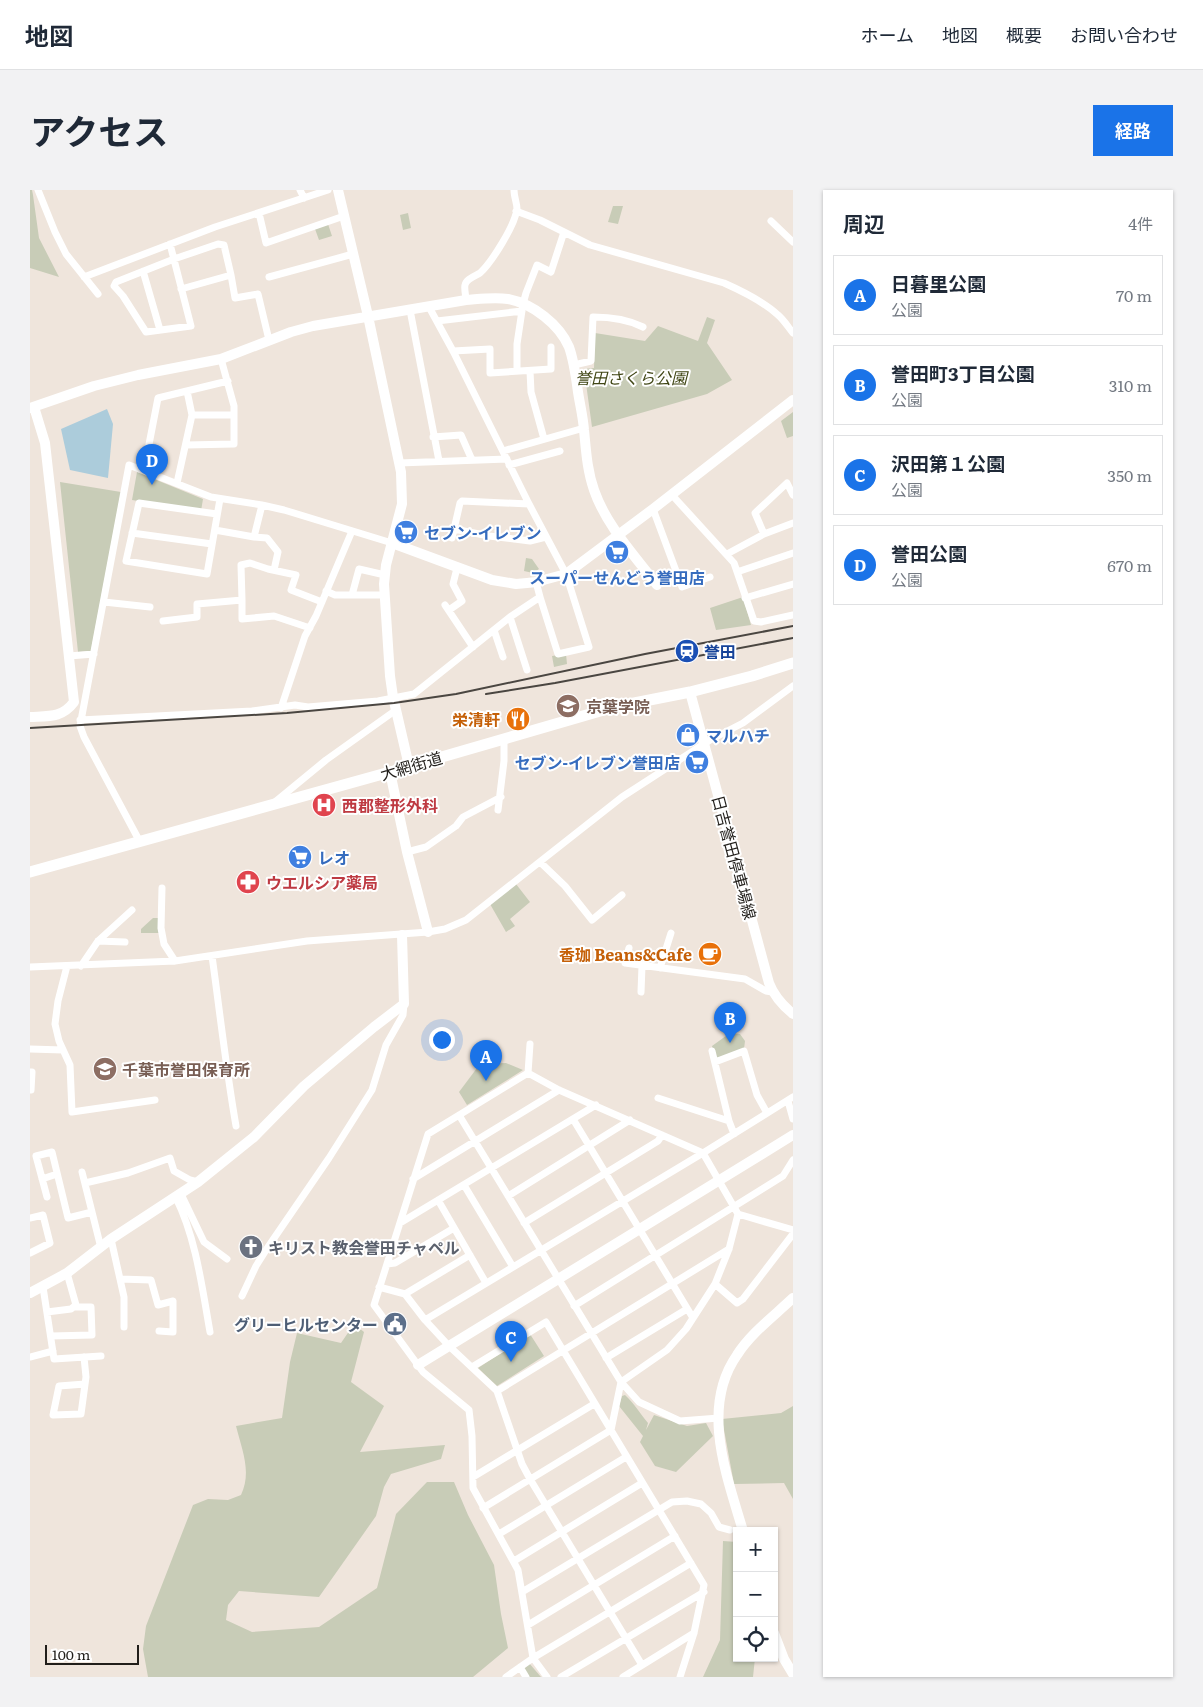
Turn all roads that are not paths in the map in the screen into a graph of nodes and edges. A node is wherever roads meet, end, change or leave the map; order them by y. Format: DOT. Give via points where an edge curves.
graph roads {
  1 [pos="38,190"];
  2 [pos="300,190"];
  3 [pos="328,190"];
  4 [pos="338,190"];
  5 [pos="514,190"];
  6 [pos="304,198"];
  7 [pos="516,211"];
  8 [pos="259,213"];
  9 [pos="344,216"];
  10 [pos="771,221"];
  11 [pos="564,232"];
  12 [pos="793,242"];
  13 [pos="170,244"];
  14 [pos="353,254"];
  15 [pos="174,259"];
  16 [pos="143,271"];
  17 [pos="231,275"];
  18 [pos="84,277"];
  19 [pos="269,277"];
  20 [pos="182,289"];
  21 [pos="98,294"];
  22 [pos="466,300"];
  23 [pos="428,307"];
  24 [pos="523,308"];
  25 [pos="410,310"];
  26 [pos="368,316"];
  27 [pos="438,321"];
  28 [pos="643,327"];
  29 [pos="160,330"];
  30 [pos="793,333"];
  31 [pos="269,340"];
  32 [pos="551,346"];
  33 [pos="453,351"];
  34 [pos="221,359"];
  35 [pos="574,365"];
  36 [pos="517,371"];
  37 [pos="530,371"];
  38 [pos="228,381"];
  39 [pos="187,391"];
  40 [pos="793,400"];
  41 [pos="32,408"];
  42 [pos="192,415"];
  43 [pos="234,415"];
  44 [pos="584,428"];
  45 [pos="433,437"];
  46 [pos="544,439"];
  47 [pos="186,445"];
  48 [pos="503,451"];
  49 [pos="560,451"];
  50 [pos="472,460"];
  51 [pos="439,461"];
  52 [pos="508,462"];
  53 [pos="399,463"];
  54 [pos="144,470"];
  55 [pos="177,483"];
  56 [pos="672,494"];
  57 [pos="793,495"];
  58 [pos="220,499"];
  59 [pos="529,504"];
  60 [pos="262,505"];
  61 [pos="654,509"];
  62 [pos="217,514"];
  63 [pos="793,523"];
  64 [pos="454,529"];
  65 [pos="215,530"];
  66 [pos="352,531"];
  67 [pos="132,533"];
  68 [pos="619,534"];
  69 [pos="764,534"];
  70 [pos="254,537"];
  71 [pos="546,537"];
  72 [pos="452,538"];
  73 [pos="392,543"];
  74 [pos="212,544"];
  75 [pos="727,554"];
  76 [pos="793,554"];
  77 [pos="457,568"];
  78 [pos="274,570"];
  79 [pos="737,572"];
  80 [pos="566,574"];
  81 [pos="385,575"];
  82 [pos="710,577"];
  83 [pos="536,582"];
  84 [pos="793,584"];
  85 [pos="657,585"];
  86 [pos="326,591"];
  87 [pos="352,595"];
  88 [pos="385,596"];
  89 [pos="540,597"];
  90 [pos="746,598"];
  91 [pos="242,600"];
  92 [pos="104,602"];
  93 [pos="322,602"];
  94 [pos="150,607"];
  95 [pos="793,615"];
  96 [pos="510,617"];
  97 [pos="163,621"];
  98 [pos="310,628"];
  99 [pos="494,630"];
  100 [pos="473,647"];
  101 [pos="94,654"];
  102 [pos="69,656"];
  103 [pos="503,657"];
  104 [pos="793,662"];
  105 [pos="526,670"];
  106 [pos="793,686"];
  107 [pos="690,692"];
  108 [pos="393,698"];
  109 [pos="281,708"];
  110 [pos="396,710"];
  111 [pos="30,717"];
  112 [pos="80,720"];
  113 [pos="504,739"];
  114 [pos="704,745"];
  115 [pos="409,766"];
  116 [pos="390,772"];
  117 [pos="501,797"];
  118 [pos="274,803"];
  119 [pos="498,810"];
  120 [pos="140,842"];
  121 [pos="407,852"];
  122 [pos="540,862"];
  123 [pos="30,872"];
  124 [pos="162,888"];
  125 [pos="622,894"];
  126 [pos="132,910"];
  127 [pos="428,932"];
  128 [pos="670,933"];
  129 [pos="402,935"];
  130 [pos="98,941"];
  131 [pos="124,942"];
  132 [pos="629,948"];
  133 [pos="212,956"];
  134 [pos="174,961"];
  135 [pos="67,966"];
  136 [pos="81,966"];
  137 [pos="642,966"];
  138 [pos="30,967"];
  139 [pos="660,968"];
  140 [pos="641,992"];
  141 [pos="772,992"];
  142 [pos="404,1004"];
  143 [pos="793,1014"];
  144 [pos="530,1044"];
  145 [pos="30,1049"];
  146 [pos="63,1050"];
  147 [pos="712,1052"];
  148 [pos="714,1062"];
  149 [pos="30,1072"];
  150 [pos="528,1073"];
  151 [pos="32,1090"];
  152 [pos="559,1090"];
  153 [pos="658,1098"];
  154 [pos="791,1099"];
  155 [pos="155,1100"];
  156 [pos="596,1105"];
  157 [pos="767,1113"];
  158 [pos="459,1115"];
  159 [pos="573,1119"];
  160 [pos="793,1119"];
  161 [pos="630,1120"];
  162 [pos="729,1121"];
  163 [pos="236,1126"];
  164 [pos="734,1134"];
  165 [pos="662,1135"];
  166 [pos="793,1135"];
  167 [pos="475,1142"];
  168 [pos="589,1146"];
  169 [pos="703,1153"];
  170 [pos="793,1160"];
  171 [pos="491,1168"];
  172 [pos="82,1172"];
  173 [pos="605,1173"];
  174 [pos="57,1174"];
  175 [pos="42,1178"];
  176 [pos="413,1179"];
  177 [pos="718,1180"];
  178 [pos="198,1182"];
  179 [pos="85,1183"];
  180 [pos="464,1184"];
  181 [pos="178,1196"];
  182 [pos="508,1196"];
  183 [pos="47,1197"];
  184 [pos="438,1200"];
  185 [pos="622,1201"];
  186 [pos="735,1207"];
  187 [pos="92,1212"];
  188 [pos="738,1214"];
  189 [pos="30,1218"];
  190 [pos="400,1223"];
  191 [pos="524,1223"];
  192 [pos="454,1228"];
  193 [pos="639,1230"];
  194 [pos="793,1232"];
  195 [pos="111,1239"];
  196 [pos="100,1248"];
  197 [pos="729,1249"];
  198 [pos="541,1250"];
  199 [pos="30,1253"];
  200 [pos="470,1255"];
  201 [pos="655,1256"];
  202 [pos="227,1259"];
  203 [pos="387,1264"];
  204 [pos="513,1267"];
  205 [pos="67,1273"];
  206 [pos="120,1279"];
  207 [pos="558,1279"];
  208 [pos="486,1283"];
  209 [pos="672,1284"];
  210 [pos="715,1284"];
  211 [pos="43,1287"];
  212 [pos="379,1287"];
  213 [pos="30,1292"];
  214 [pos="405,1294"];
  215 [pos="242,1296"];
  216 [pos="793,1298"];
  217 [pos="574,1306"];
  218 [pos="75,1307"];
  219 [pos="687,1309"];
  220 [pos="47,1312"];
  221 [pos="692,1318"];
  222 [pos="424,1320"];
  223 [pos="124,1327"];
  224 [pos="159,1331"];
  225 [pos="210,1332"];
  226 [pos="591,1333"];
  227 [pos="51,1336"];
  228 [pos="449,1346"];
  229 [pos="53,1350"];
  230 [pos="563,1350"];
  231 [pos="100,1356"];
  232 [pos="30,1357"];
  233 [pos="84,1357"];
  234 [pos="606,1358"];
  235 [pos="418,1365"];
  236 [pos="472,1367"];
  237 [pos="621,1382"];
  238 [pos="85,1384"];
  239 [pos="497,1391"];
  240 [pos="594,1404"];
  241 [pos="718,1418"];
  242 [pos="611,1430"];
  243 [pos="517,1450"];
  244 [pos="626,1457"];
  245 [pos="473,1477"];
  246 [pos="530,1479"];
  247 [pos="642,1483"];
  248 [pos="546,1506"];
  249 [pos="482,1508"];
  250 [pos="659,1511"];
  251 [pos="742,1527"];
  252 [pos="730,1530"];
  253 [pos="562,1532"];
  254 [pos="499,1534"];
  255 [pos="674,1536"];
  256 [pos="578,1558"];
  257 [pos="514,1561"];
  258 [pos="691,1563"];
  259 [pos="594,1585"];
  260 [pos="522,1592"];
  261 [pos="704,1592"];
  262 [pos="610,1611"];
  263 [pos="528,1625"];
  264 [pos="694,1633"];
  265 [pos="626,1638"];
  266 [pos="778,1643"];
  267 [pos="533,1658"];
  268 [pos="642,1665"];
  269 [pos="520,1667"];
  270 [pos="792,1672"];
  271 [pos="506,1677"];
  272 [pos="526,1677"];
  273 [pos="547,1677"];
  274 [pos="561,1677"];
  275 [pos="623,1677"];
  276 [pos="680,1677"];
  1 -- 18 [label="street" via="66,254"];
  2 -- 6 [label="street"];
  3 -- 6 [label="street"];
  4 -- 9 [label="street"];
  5 -- 7 [label="street"];
  6 -- 8 [label="street"];
  7 -- 11 [label="street"];
  7 -- 22 [label="street" via="509,231 489,261 465,284"];
  8 -- 9 [label="street" via="266,243"];
  8 -- 13 [label="street"];
  9 -- 14 [label="street"];
  10 -- 12 [label="street"];
  11 -- 24 [label="street" via="551,272 538,266"];
  11 -- 30 [label="street" via="590,245 729,285 780,316"];
  13 -- 15 [label="street"];
  13 -- 18 [label="street"];
  14 -- 19 [label="street"];
  14 -- 26 [label="street"];
  15 -- 16 [label="street"];
  15 -- 17 [label="street" via="218,244 224,245"];
  15 -- 20 [label="street"];
  16 -- 29 [label="street"];
  16 -- 29 [label="street" via="116,282 114,286 146,332"];
  17 -- 20 [label="street"];
  17 -- 31 [label="street" via="235,298 258,294"];
  18 -- 21 [label="street"];
  20 -- 29 [label="street" via="191,326"];
  22 -- 23 [label="street"];
  22 -- 24 [label="street" via="508,299"];
  23 -- 25 [label="street"];
  23 -- 27 [label="street"];
  24 -- 27 [label="street"];
  24 -- 35 [label="street" via="534,310 554,325 569,348"];
  24 -- 36 [label="street" via="517,344"];
  25 -- 26 [label="street"];
  25 -- 45 [label="street"];
  26 -- 31 [label="street" via="313,326"];
  26 -- 53 [label="street"];
  27 -- 33 [label="street"];
  28 -- 35 [label="street" via="619,319 593,318 591,361"];
  31 -- 34 [label="street"];
  32 -- 37 [label="street" via="551,370"];
  33 -- 36 [label="street" via="490,349 490,374"];
  33 -- 48 [label="street"];
  34 -- 38 [label="street"];
  34 -- 41 [label="street" via="112,382"];
  35 -- 44 [label="street"];
  36 -- 37 [label="street"];
  37 -- 46 [label="street" via="531,392"];
  38 -- 39 [label="street"];
  38 -- 43 [label="street"];
  39 -- 42 [label="street"];
  39 -- 54 [label="street" via="158,398"];
  40 -- 56 [label="street"];
  41 -- 102 [label="street" via="45,443"];
  42 -- 43 [label="street"];
  42 -- 47 [label="street"];
  43 -- 47 [label="street" via="234,444"];
  44 -- 46 [label="street"];
  44 -- 68 [label="street" via="586,459 594,490 608,520"];
  45 -- 50 [label="street" via="461,435"];
  45 -- 51 [label="street"];
  46 -- 48 [label="street"];
  47 -- 55 [label="street"];
  48 -- 52 [label="street"];
  49 -- 52 [label="street"];
  50 -- 51 [label="street"];
  50 -- 52 [label="street"];
  51 -- 53 [label="street"];
  52 -- 59 [label="street"];
  53 -- 73 [label="street" via="402,504"];
  54 -- 55 [label="street"];
  54 -- 92 [label="street" via="130,466"];
  55 -- 58 [label="street"];
  56 -- 61 [label="street"];
  56 -- 75 [label="street"];
  57 -- 69 [label="street" via="788,483 755,513"];
  58 -- 60 [label="street"];
  58 -- 62 [label="street"];
  59 -- 64 [label="street" via="462,501"];
  59 -- 71 [label="street"];
  60 -- 66 [label="street"];
  60 -- 70 [label="street"];
  61 -- 68 [label="street"];
  61 -- 82 [label="street" via="682,588"];
  62 -- 65 [label="street"];
  62 -- 67 [label="street" via="139,503"];
  63 -- 69 [label="street"];
  64 -- 71 [label="street" via="530,540"];
  64 -- 72 [label="street"];
  65 -- 70 [label="street"];
  65 -- 74 [label="street"];
  66 -- 73 [label="street"];
  66 -- 86 [label="street"];
  67 -- 74 [label="street"];
  67 -- 74 [label="street" via="126,561 208,574"];
  68 -- 80 [label="street"];
  68 -- 85 [label="street"];
  69 -- 75 [label="street"];
  70 -- 78 [label="street" via="267,538 278,552"];
  71 -- 80 [label="street"];
  73 -- 77 [label="street"];
  73 -- 81 [label="street"];
  75 -- 79 [label="street"];
  76 -- 79 [label="street"];
  77 -- 83 [label="street" via="492,580"];
  77 -- 100 [label="street" via="453,584 462,601 447,608"];
  78 -- 91 [label="street" via="250,563 241,565"];
  78 -- 93 [label="street" via="296,575 291,590"];
  79 -- 90 [label="street"];
  80 -- 83 [label="street"];
  80 -- 89 [label="street" via="589,647 558,654"];
  81 -- 87 [label="street" via="359,569"];
  81 -- 88 [label="street"];
  83 -- 89 [label="street"];
  84 -- 90 [label="street"];
  86 -- 87 [label="street" via="335,595"];
  86 -- 93 [label="street"];
  87 -- 88 [label="street"];
  88 -- 108 [label="street"];
  89 -- 96 [label="street"];
  90 -- 95 [label="street" via="754,622"];
  91 -- 97 [label="street" via="197,604 197,617"];
  91 -- 98 [label="street" via="242,619 274,616"];
  92 -- 94 [label="street"];
  92 -- 101 [label="street"];
  93 -- 98 [label="street"];
  96 -- 99 [label="street"];
  96 -- 105 [label="street"];
  98 -- 109 [label="street"];
  99 -- 100 [label="street"];
  99 -- 103 [label="street"];
  100 -- 108 [label="street" via="419,691"];
  101 -- 102 [label="street"];
  101 -- 112 [label="street"];
  102 -- 111 [label="street" via="74,702 67,711 57,715"];
  104 -- 107 [label="main road, 大網街道"];
  106 -- 114 [label="street" via="743,723"];
  107 -- 113 [label="main road, 大網街道" via="614,706"];
  107 -- 114 [label="street, 日吉誉田停車場線"];
  108 -- 109 [label="street"];
  108 -- 110 [label="street"];
  109 -- 112 [label="street"];
  110 -- 115 [label="street"];
  110 -- 118 [label="street" via="326,760"];
  112 -- 120 [label="street" via="84,737"];
  113 -- 115 [label="main road, 大網街道"];
  113 -- 117 [label="street"];
  114 -- 122 [label="street" via="622,797"];
  114 -- 141 [label="street, 日吉誉田停車場線"];
  115 -- 116 [label="main road, 大網街道"];
  116 -- 118 [label="main road, 大網街道"];
  116 -- 121 [label="street"];
  117 -- 119 [label="street"];
  117 -- 121 [label="street" via="463,817 456,826 426,847"];
  118 -- 120 [label="main road, 大網街道"];
  120 -- 123 [label="main road, 大網街道"];
  121 -- 127 [label="street"];
  122 -- 125 [label="street" via="592,920"];
  122 -- 127 [label="street" via="466,920"];
  124 -- 134 [label="street" via="161,928 164,944"];
  126 -- 130 [label="street"];
  127 -- 129 [label="street"];
  128 -- 139 [label="street"];
  129 -- 133 [label="street" via="307,941"];
  129 -- 142 [label="street"];
  130 -- 131 [label="street"];
  130 -- 136 [label="street"];
  132 -- 137 [label="street" via="625,963"];
  133 -- 134 [label="street"];
  133 -- 163 [label="street"];
  134 -- 136 [label="street"];
  135 -- 136 [label="street"];
  135 -- 138 [label="street"];
  135 -- 146 [label="street" via="55,1016"];
  137 -- 139 [label="street"];
  137 -- 140 [label="street"];
  139 -- 141 [label="street" via="745,979"];
  141 -- 143 [label="street, 日吉誉田停車場線"];
  142 -- 178 [label="street" via="304,1086 254,1137"];
  142 -- 215 [label="street" via="402,1015 386,1045 372,1090 256,1266"];
  144 -- 150 [label="street"];
  145 -- 146 [label="street"];
  146 -- 155 [label="street" via="70,1065 72,1112"];
  147 -- 148 [label="street"];
  148 -- 157 [label="street" via="744,1052 757,1095"];
  148 -- 162 [label="street"];
  149 -- 151 [label="street"];
  150 -- 152 [label="street"];
  150 -- 158 [label="street"];
  152 -- 156 [label="street"];
  152 -- 167 [label="street"];
  153 -- 162 [label="street"];
  154 -- 157 [label="street"];
  154 -- 160 [label="street"];
  156 -- 159 [label="street"];
  156 -- 161 [label="street"];
  157 -- 164 [label="street"];
  158 -- 167 [label="street"];
  158 -- 176 [label="street" via="428,1134"];
  159 -- 168 [label="street"];
  159 -- 171 [label="street"];
  161 -- 165 [label="street"];
  161 -- 168 [label="street"];
  162 -- 164 [label="street"];
  164 -- 169 [label="street"];
  165 -- 169 [label="street"];
  165 -- 173 [label="street" via="658,1141"];
  166 -- 177 [label="street"];
  167 -- 171 [label="street"];
  167 -- 176 [label="street"];
  168 -- 173 [label="street"];
  168 -- 182 [label="street"];
  169 -- 177 [label="street"];
  169 -- 185 [label="street"];
  170 -- 186 [label="street" via="783,1176"];
  171 -- 180 [label="street"];
  171 -- 182 [label="street"];
  172 -- 179 [label="street"];
  173 -- 185 [label="street"];
  173 -- 191 [label="street"];
  174 -- 175 [label="street"];
  174 -- 175 [label="street" via="52,1152 36,1156"];
  174 -- 187 [label="street" via="68,1218"];
  175 -- 183 [label="street"];
  176 -- 190 [label="street"];
  177 -- 186 [label="street"];
  177 -- 193 [label="street"];
  178 -- 179 [label="street" via="174,1171 170,1158 128,1173"];
  178 -- 181 [label="street"];
  179 -- 187 [label="street"];
  180 -- 184 [label="street"];
  180 -- 204 [label="street"];
  181 -- 195 [label="street"];
  181 -- 202 [label="street" via="204,1242"];
  181 -- 225 [label="street" via="200,1278"];
  182 -- 191 [label="street"];
  184 -- 190 [label="street"];
  184 -- 192 [label="street"];
  185 -- 193 [label="street"];
  185 -- 198 [label="street"];
  186 -- 188 [label="street"];
  186 -- 201 [label="street"];
  187 -- 196 [label="street"];
  188 -- 194 [label="street"];
  188 -- 197 [label="street"];
  189 -- 199 [label="street" via="43,1215 50,1243"];
  190 -- 203 [label="street"];
  191 -- 198 [label="street"];
  192 -- 200 [label="street"];
  192 -- 203 [label="street" via="395,1263"];
  193 -- 201 [label="street"];
  193 -- 207 [label="street"];
  194 -- 210 [label="street" via="737,1303"];
  195 -- 196 [label="street"];
  195 -- 206 [label="street"];
  196 -- 205 [label="street"];
  197 -- 209 [label="street"];
  197 -- 210 [label="street"];
  198 -- 204 [label="street"];
  198 -- 207 [label="street"];
  200 -- 208 [label="street"];
  200 -- 214 [label="street"];
  201 -- 209 [label="street"];
  201 -- 217 [label="street"];
  203 -- 212 [label="street"];
  204 -- 208 [label="street"];
  205 -- 211 [label="street"];
  205 -- 218 [label="street"];
  206 -- 223 [label="street" via="124,1296"];
  206 -- 224 [label="street" via="151,1280 158,1305 173,1301 173,1332"];
  207 -- 217 [label="street"];
  207 -- 228 [label="street"];
  208 -- 222 [label="street"];
  209 -- 219 [label="street"];
  209 -- 226 [label="street"];
  210 -- 221 [label="street"];
  211 -- 213 [label="street"];
  211 -- 220 [label="street"];
  212 -- 214 [label="street"];
  212 -- 235 [label="street" via="374,1305"];
  214 -- 222 [label="street"];
  216 -- 241 [label="street" via="736,1355 724,1383"];
  217 -- 226 [label="street"];
  218 -- 220 [label="street"];
  218 -- 227 [label="street" via="91,1307 92,1335"];
  219 -- 221 [label="street"];
  219 -- 234 [label="street"];
  220 -- 227 [label="street"];
  221 -- 237 [label="street" via="678,1340 667,1350"];
  222 -- 228 [label="street"];
  226 -- 230 [label="street"];
  226 -- 234 [label="street"];
  227 -- 229 [label="street"];
  228 -- 235 [label="street"];
  228 -- 236 [label="street"];
  229 -- 232 [label="street"];
  229 -- 233 [label="street" via="54,1358"];
  230 -- 236 [label="street" via="546,1322"];
  230 -- 239 [label="street"];
  230 -- 240 [label="street"];
  231 -- 233 [label="street"];
  233 -- 238 [label="street"];
  234 -- 237 [label="street"];
  235 -- 245 [label="street" via="469,1410"];
  236 -- 239 [label="street"];
  237 -- 241 [label="street" via="639,1402 680,1421"];
  237 -- 242 [label="street"];
  238 -- 238 [label="street" via="81,1414 53,1415 58,1386"];
  239 -- 243 [label="street"];
  240 -- 242 [label="street"];
  240 -- 243 [label="street"];
  241 -- 251 [label="street" via="723,1462"];
  242 -- 244 [label="street"];
  242 -- 246 [label="street"];
  243 -- 245 [label="street"];
  243 -- 246 [label="street"];
  244 -- 247 [label="street"];
  244 -- 248 [label="street"];
  245 -- 249 [label="street" via="473,1488"];
  246 -- 248 [label="street"];
  246 -- 249 [label="street"];
  247 -- 250 [label="street"];
  247 -- 253 [label="street"];
  248 -- 253 [label="street"];
  248 -- 254 [label="street"];
  249 -- 254 [label="street"];
  250 -- 252 [label="street" via="672,1502 701,1504 719,1526"];
  250 -- 255 [label="street"];
  250 -- 256 [label="street"];
  253 -- 256 [label="street"];
  253 -- 257 [label="street"];
  254 -- 257 [label="street"];
  255 -- 258 [label="street"];
  255 -- 259 [label="street"];
  256 -- 259 [label="street"];
  256 -- 260 [label="street"];
  257 -- 260 [label="street"];
  258 -- 261 [label="street" via="704,1585"];
  258 -- 262 [label="street"];
  259 -- 262 [label="street"];
  259 -- 263 [label="street"];
  260 -- 263 [label="street"];
  261 -- 264 [label="street"];
  261 -- 265 [label="street"];
  262 -- 265 [label="street"];
  262 -- 267 [label="street"];
  263 -- 267 [label="street"];
  264 -- 268 [label="street"];
  264 -- 276 [label="street"];
  265 -- 268 [label="street"];
  265 -- 274 [label="street"];
  266 -- 270 [label="street"];
  267 -- 269 [label="street"];
  267 -- 273 [label="street"];
  268 -- 275 [label="street"];
  269 -- 271 [label="street"];
  269 -- 272 [label="street"];
}
